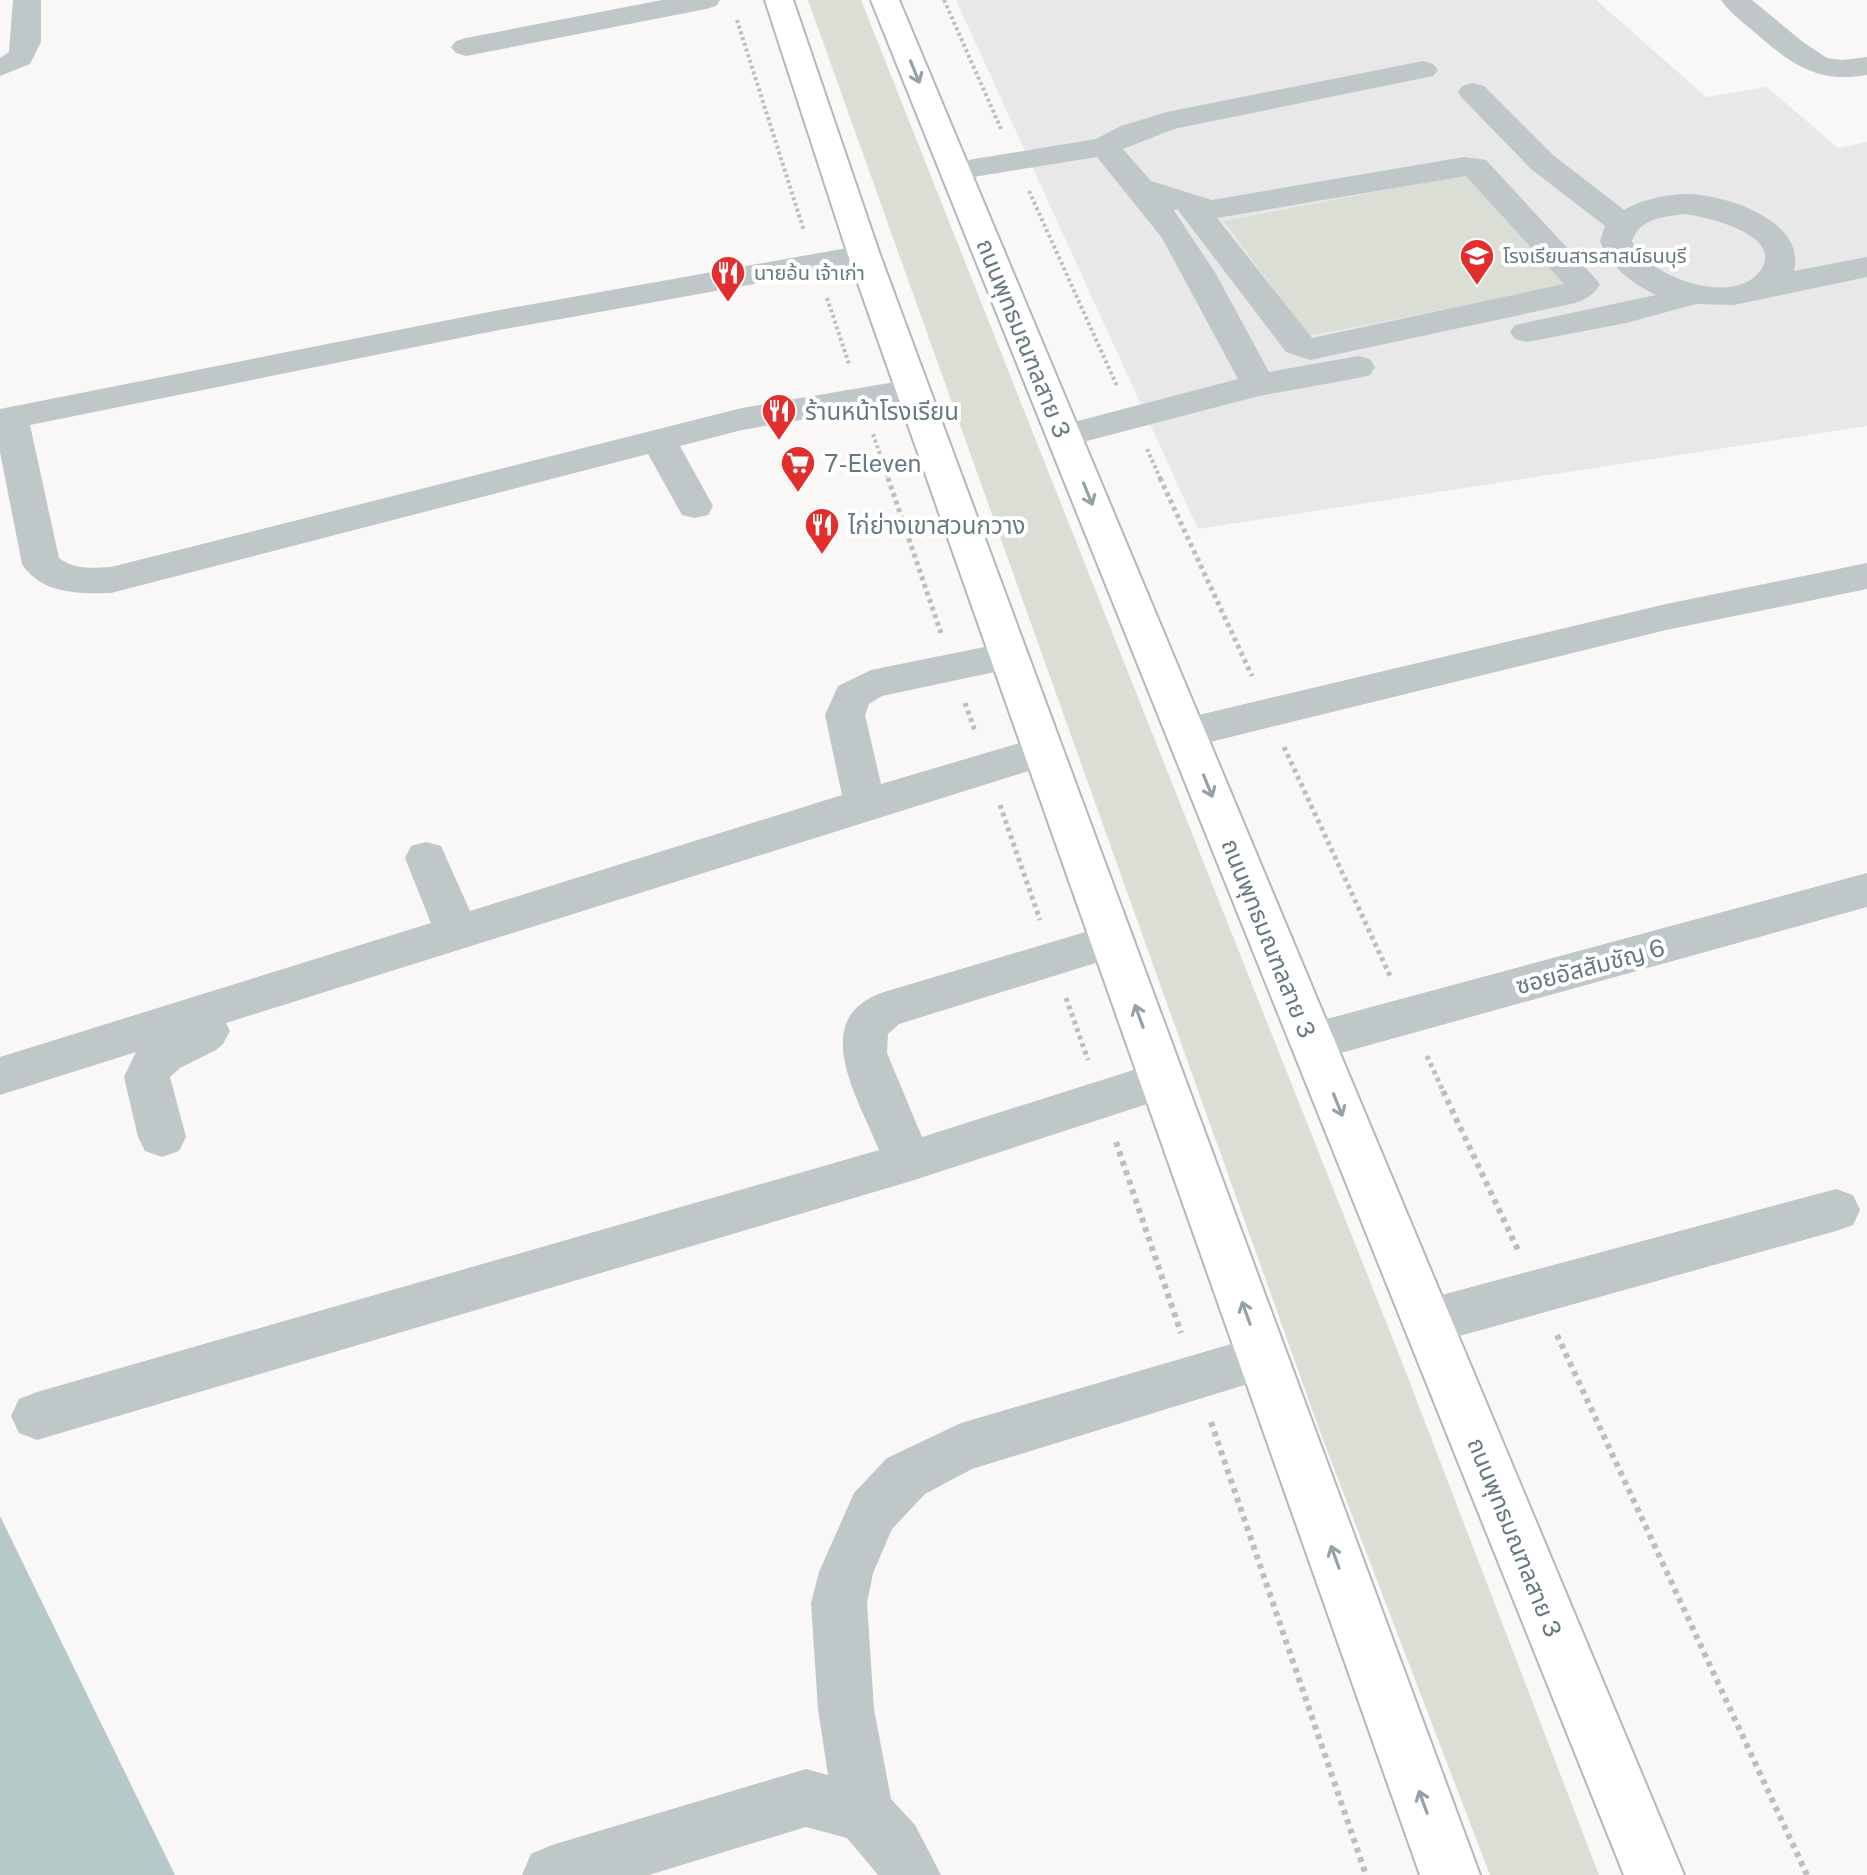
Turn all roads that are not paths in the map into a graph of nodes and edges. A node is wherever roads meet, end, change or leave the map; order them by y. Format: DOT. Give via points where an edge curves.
graph roads {
  1 [pos="27,0"];
  2 [pos="706,0"];
  3 [pos="779,0"];
  4 [pos="885,0"];
  5 [pos="1735,0"];
  6 [pos="466,47"];
  7 [pos="1867,66"];
  8 [pos="0,67"];
  9 [pos="1423,70"];
  10 [pos="1473,92"];
  11 [pos="1104,147"];
  12 [pos="955,171"];
  13 [pos="1140,188"];
  14 [pos="1192,207"];
  15 [pos="1622,224"];
  16 [pos="864,255"];
  17 [pos="1867,267"];
  18 [pos="1765,286"];
  19 [pos="1693,295"];
  20 [pos="1258,385"];
  21 [pos="913,390"];
  22 [pos="5,419"];
  23 [pos="1064,436"];
  24 [pos="659,441"];
  25 [pos="695,506"];
  26 [pos="1867,576"];
  27 [pos="1009,656"];
  28 [pos="1186,733"];
  29 [pos="1043,751"];
  30 [pos="865,804"];
  31 [pos="426,858"];
  32 [pos="1867,890"];
  33 [pos="456,931"];
  34 [pos="1112,941"];
  35 [pos="211,1009"];
  36 [pos="1312,1042"];
  37 [pos="0,1076"];
  38 [pos="1162,1080"];
  39 [pos="162,1137"];
  40 [pos="908,1162"];
  41 [pos="1836,1210"];
  42 [pos="1427,1322"];
  43 [pos="1262,1358"];
  44 [pos="37,1416"];
  45 [pos="864,1813"];
  46 [pos="552,1875"];
  47 [pos="911,1875"];
  48 [pos="1450,1875"];
  49 [pos="1654,1875"];
  1 -- 8 [label="street" via="26,51 17,62"];
  2 -- 6 [label="street"];
  3 -- 16 [label="main road"];
  4 -- 12 [label="main road, ถนนพุทธมณฑลสาย 3, one-way"];
  5 -- 7 [label="street" via="1824,67"];
  9 -- 11 [label="street" via="1167,121"];
  10 -- 15 [label="street" via="1542,162"];
  11 -- 12 [label="street"];
  11 -- 13 [label="street"];
  12 -- 23 [label="main road, ถนนพุทธมณฑลสาย 3"];
  13 -- 14 [label="street"];
  13 -- 20 [label="street" via="1209,289"];
  14 -- 14 [label="street" via="1211,210 1475,167 1583,285 1571,294 1310,349 1298,345"];
  15 -- 18 [label="street" via="1658,206 1698,205 1738,215 1775,242 1781,258 1778,274"];
  15 -- 19 [label="street" via="1616,237 1627,266 1667,289"];
  16 -- 21 [label="main road"];
  16 -- 22 [label="street" via="494,321"];
  17 -- 18 [label="street"];
  18 -- 19 [label="street" via="1745,294"];
  19 -- 20 [label="street" via="1626,313"];
  20 -- 23 [label="street"];
  21 -- 24 [label="street" via="742,419"];
  21 -- 27 [label="main road"];
  22 -- 24 [label="street" via="41,564 57,578 79,581 111,580"];
  23 -- 28 [label="main road, ถนนพุทธมณฑลสาย 3, one-way"];
  24 -- 25 [label="street"];
  26 -- 28 [label="street" via="1666,617"];
  27 -- 29 [label="main road"];
  27 -- 30 [label="street" via="871,684 852,696 845,715"];
  28 -- 36 [label="main road, ถนนพุทธมณฑลสาย 3, one-way"];
  29 -- 30 [label="street"];
  29 -- 34 [label="main road"];
  30 -- 33 [label="street"];
  31 -- 33 [label="street"];
  32 -- 36 [label="street, ซอยอัสสัมชัญ 6"];
  33 -- 35 [label="street"];
  38 -- 34 [label="main road, one-way"];
  34 -- 40 [label="street" via="884,1010 868,1022 864,1053"];
  35 -- 37 [label="street"];
  35 -- 39 [label="street" via="208,1030 149,1067"];
  36 -- 42 [label="main road, ถนนพุทธมณฑลสาย 3, one-way"];
  38 -- 40 [label="street"];
  43 -- 38 [label="main road, one-way"];
  40 -- 44 [label="street"];
  41 -- 42 [label="street"];
  42 -- 49 [label="main road, ถนนพุทธมณฑลสาย 3"];
  43 -- 45 [label="street" via="961,1448 906,1476 873,1511 846,1572 839,1603 846,1709"];
  48 -- 43 [label="main road, one-way"];
  45 -- 46 [label="street" via="806,1798"];
  45 -- 47 [label="street"];
}
